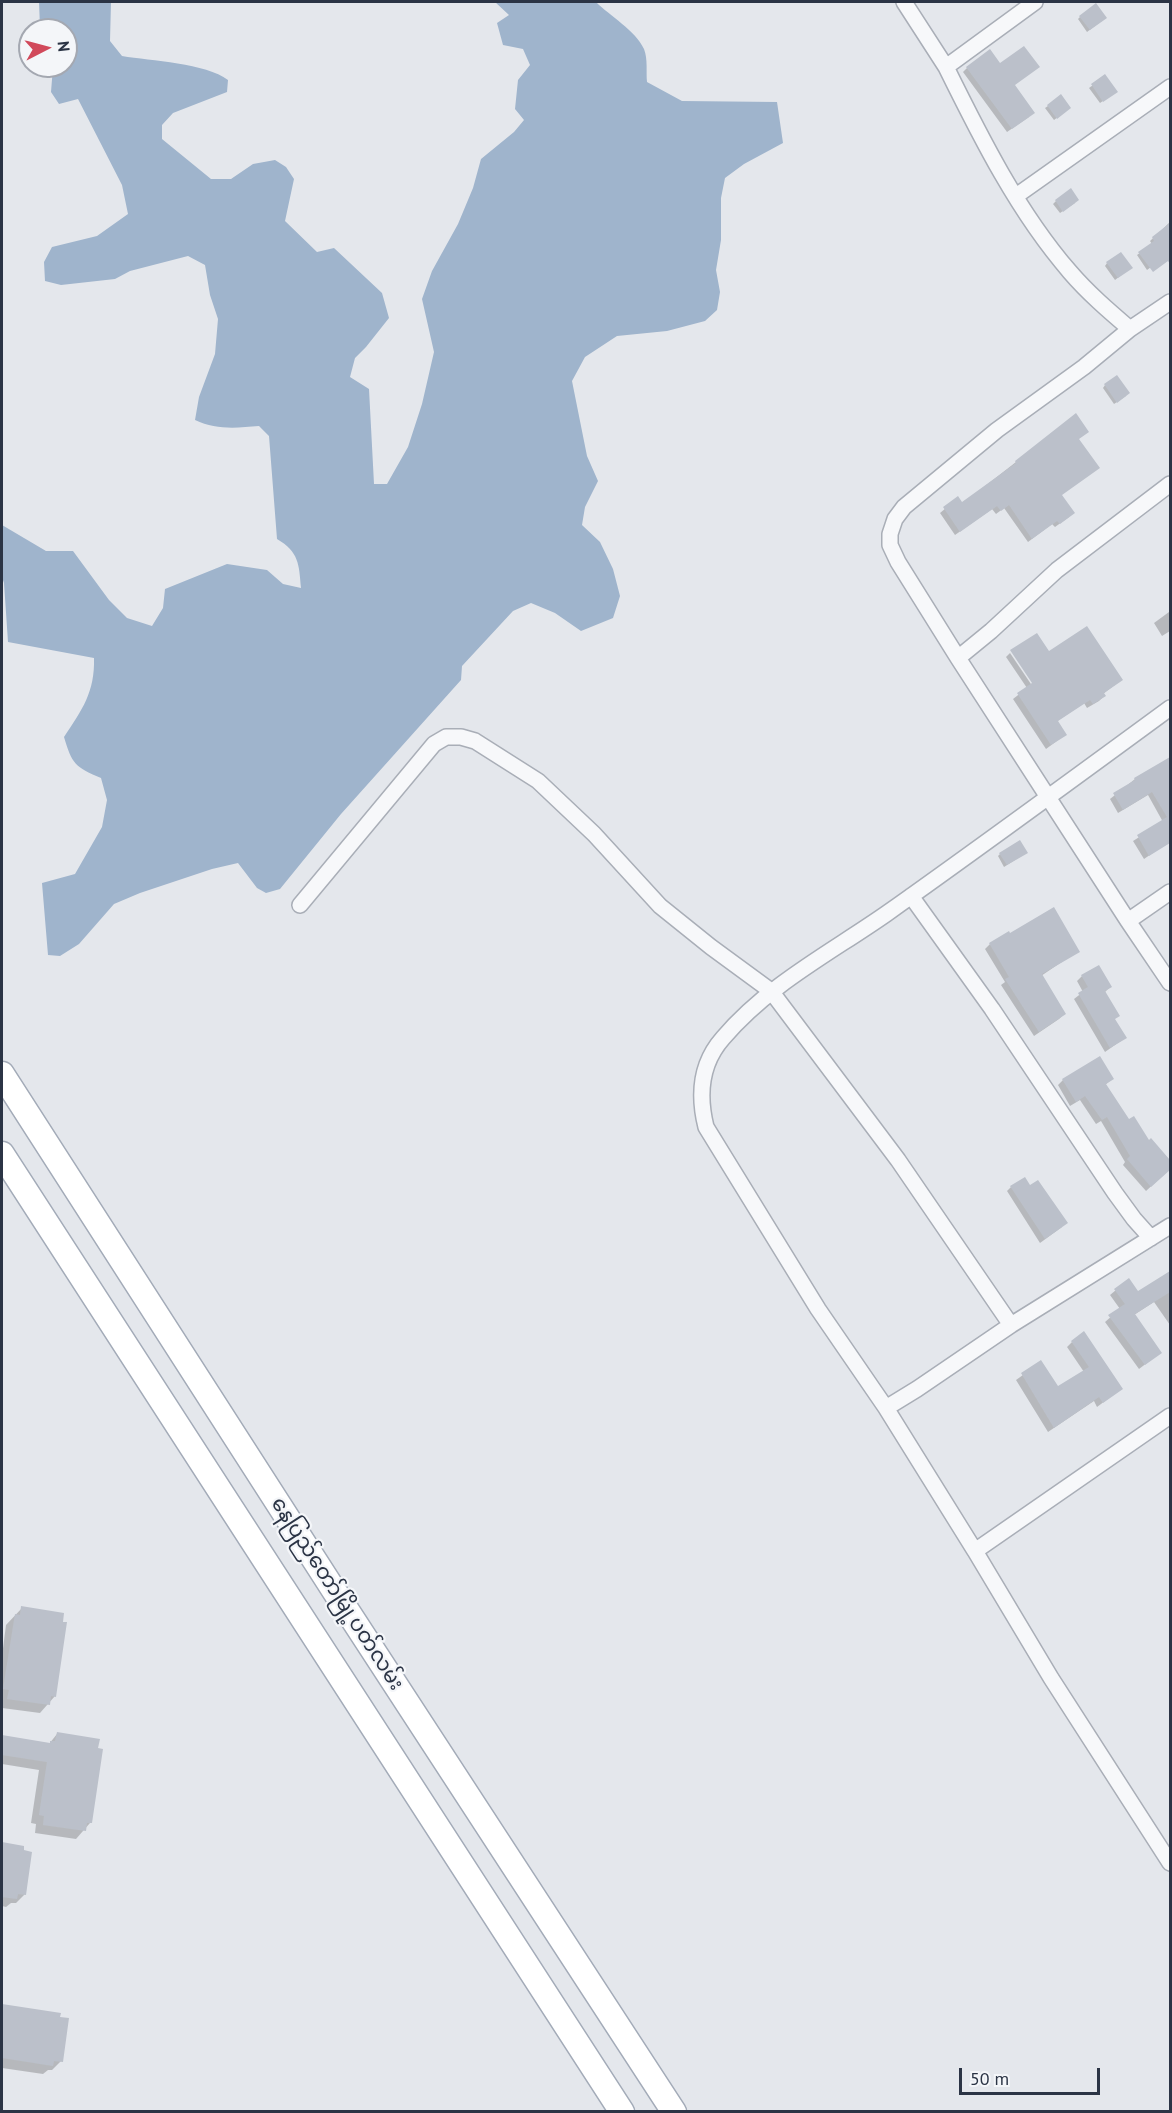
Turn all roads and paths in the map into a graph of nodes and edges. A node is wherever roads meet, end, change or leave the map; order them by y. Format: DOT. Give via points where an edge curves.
graph roads {
  1 [pos="904,2"];
  2 [pos="1035,2"];
  3 [pos="946,67"];
  4 [pos="1170,87"];
  5 [pos="1016,196"];
  6 [pos="1170,302"];
  7 [pos="1130,329"];
  8 [pos="1170,484"];
  9 [pos="958,658"];
  10 [pos="1170,708"];
  11 [pos="1049,797"];
  12 [pos="1170,892"];
  13 [pos="912,896"];
  14 [pos="300,905"];
  15 [pos="1128,921"];
  16 [pos="1170,983"];
  17 [pos="771,991"];
  18 [pos="2,1074"];
  19 [pos="2,1154"];
  20 [pos="1170,1226"];
  21 [pos="1151,1238"];
  22 [pos="1011,1325"];
  23 [pos="886,1408"];
  24 [pos="1170,1416"];
  25 [pos="975,1551"];
  26 [pos="1170,1863"];
  27 [pos="622,2112"];
  28 [pos="674,2112"];
  1 -- 3 [label="street"];
  2 -- 3 [label="street"];
  3 -- 5 [label="street"];
  4 -- 5 [label="street"];
  5 -- 7 [label="street" via="1070,272"];
  6 -- 7 [label="street"];
  7 -- 9 [label="street" via="997,430 904,507 895,519 890,545"];
  8 -- 9 [label="street" via="1058,570"];
  9 -- 11 [label="street"];
  10 -- 11 [label="street"];
  11 -- 13 [label="street"];
  11 -- 15 [label="street"];
  12 -- 15 [label="street"];
  13 -- 17 [label="street"];
  13 -- 21 [label="street" via="1115,1193"];
  14 -- 17 [label="street" via="434,744 446,737 461,737 475,741 538,781 594,834 660,906"];
  15 -- 16 [label="street"];
  17 -- 22 [label="street" via="898,1160"];
  17 -- 23 [label="street" via="722,1038 710,1057 702,1080 701,1106 706,1128 818,1309"];
  18 -- 28 [label="main road, နေပြည်တော်မြို့ပတ်လမ်း"];
  19 -- 27 [label="main road"];
  20 -- 21 [label="street"];
  21 -- 22 [label="street"];
  22 -- 23 [label="street"];
  23 -- 25 [label="street"];
  24 -- 25 [label="street"];
  25 -- 26 [label="street"];
}
